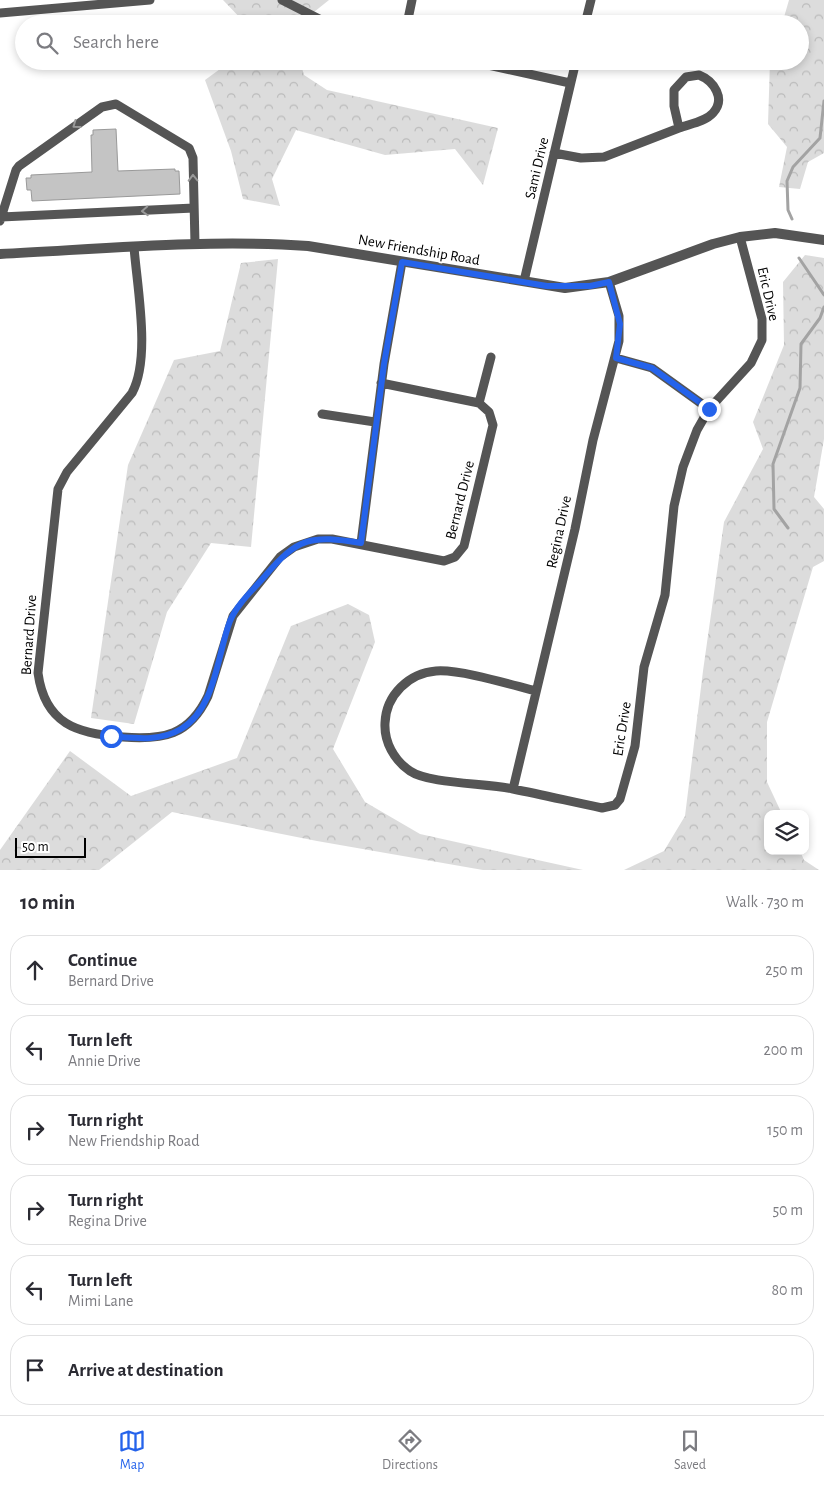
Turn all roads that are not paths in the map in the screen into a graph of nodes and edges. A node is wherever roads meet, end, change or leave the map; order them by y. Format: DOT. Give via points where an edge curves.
graph roads {
  1 [pos="150,0"];
  2 [pos="282,0"];
  3 [pos="412,0"];
  4 [pos="591,0"];
  5 [pos="0,13"];
  6 [pos="311,15"];
  7 [pos="409,15"];
  8 [pos="587,15"];
  9 [pos="511,70"];
  10 [pos="574,70"];
  11 [pos="570,83"];
  12 [pos="679,128"];
  13 [pos="554,153"];
  14 [pos="194,208"];
  15 [pos="1,219"];
  16 [pos="740,237"];
  17 [pos="824,240"];
  18 [pos="195,244"];
  19 [pos="134,247"];
  20 [pos="0,254"];
  21 [pos="402,262"];
  22 [pos="524,281"];
  23 [pos="609,282"];
  24 [pos="491,357"];
  25 [pos="616,358"];
  26 [pos="382,383"];
  27 [pos="479,402"];
  28 [pos="709,409"];
  29 [pos="322,414"];
  30 [pos="376,422"];
  31 [pos="361,543"];
  32 [pos="536,691"];
  33 [pos="513,789"];
  1 -- 5 [label="street"];
  2 -- 6 [label="street"];
  3 -- 7 [label="street"];
  4 -- 8 [label="street"];
  9 -- 11 [label="street"];
  10 -- 11 [label="street, Sami Drive"];
  11 -- 13 [label="street, Sami Drive"];
  12 -- 12 [label="street" via="673,97 677,84 691,76 707,78 718,94 716,108 706,118"];
  12 -- 13 [label="street" via="604,157 581,158"];
  13 -- 22 [label="street, Sami Drive"];
  14 -- 15 [label="street, one-way"];
  14 -- 15 [label="street, one-way" via="193,158 189,148 122,106 108,104 16,170"];
  14 -- 18 [label="street"];
  16 -- 17 [label="street, New Friendship Road" via="775,233"];
  16 -- 23 [label="street, New Friendship Road"];
  16 -- 28 [label="street, Eric Drive" via="762,319 762,340 751,363"];
  18 -- 19 [label="street, New Friendship Road"];
  18 -- 21 [label="street, New Friendship Road" via="308,246"];
  19 -- 20 [label="street, New Friendship Road"];
  19 -- 31 [label="street, Bernard Drive" via="142,364 139,378 132,393 67,472 58,489 38,668 40,687 48,706 65,723 87,733 148,738 169,735 195,717 208,696 233,616 280,557 294,547 318,539"];
  21 -- 22 [label="street, New Friendship Road"];
  21 -- 26 [label="street"];
  22 -- 23 [label="street, New Friendship Road" via="566,288"];
  23 -- 25 [label="street, Regina Drive" via="620,324"];
  24 -- 27 [label="street"];
  25 -- 28 [label="street" via="652,368"];
  25 -- 32 [label="street, Regina Drive" via="593,440"];
  26 -- 27 [label="street"];
  26 -- 30 [label="street"];
  27 -- 31 [label="street, Bernard Drive" via="489,412 492,425 464,546 458,555 444,560"];
  28 -- 33 [label="street, Eric Drive" via="691,443 677,490 665,595 644,667 637,730 620,800 615,805 602,808"];
  29 -- 30 [label="street"];
  30 -- 31 [label="street"];
  32 -- 33 [label="street, Regina Drive"];
  32 -- 33 [label="street, Eric Drive" via="434,671 405,683 391,699 385,716 389,747 411,772 432,780"];
}
